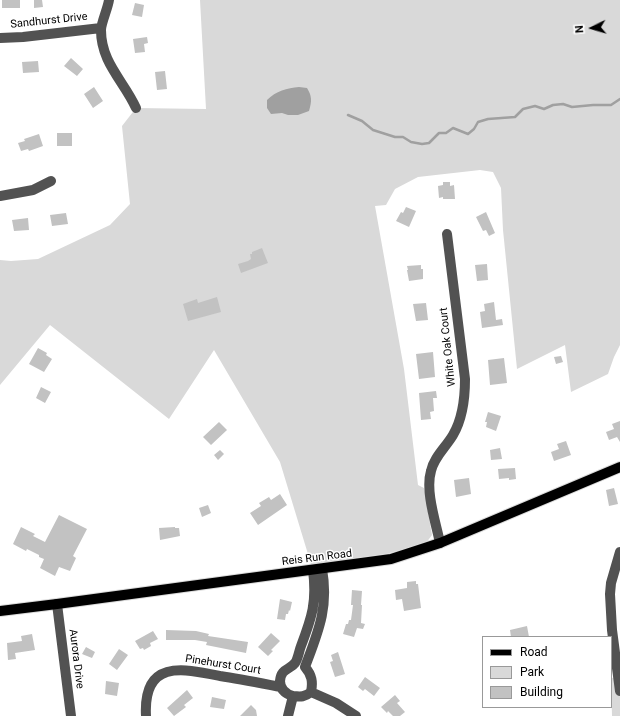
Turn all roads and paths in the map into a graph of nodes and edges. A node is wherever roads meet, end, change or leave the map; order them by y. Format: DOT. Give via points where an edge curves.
graph roads {
  1 [pos="110,0"];
  2 [pos="101,28"];
  3 [pos="0,38"];
  4 [pos="136,108"];
  5 [pos="51,181"];
  6 [pos="0,196"];
  7 [pos="447,234"];
  8 [pos="620,468"];
  9 [pos="440,543"];
  10 [pos="620,552"];
  11 [pos="318,570"];
  12 [pos="57,604"];
  13 [pos="0,611"];
  14 [pos="295,664"];
  15 [pos="305,667"];
  16 [pos="281,687"];
  17 [pos="620,691"];
  18 [pos="311,692"];
  19 [pos="293,696"];
  20 [pos="71,716"];
  21 [pos="146,716"];
  22 [pos="288,716"];
  23 [pos="356,716"];
  1 -- 2 [label="street"];
  2 -- 3 [label="street, Sandhurst Drive"];
  2 -- 4 [label="street" via="108,62"];
  5 -- 6 [label="street" via="33,190"];
  7 -- 9 [label="street, White Oak Court" via="465,392 458,424 431,470 429,487"];
  8 -- 9 [label="main road, Reis Run Road"];
  9 -- 11 [label="main road, Reis Run Road" via="391,559"];
  10 -- 17 [label="street" via="610,594"];
  11 -- 12 [label="main road, Reis Run Road"];
  11 -- 14 [label="street" via="311,620"];
  11 -- 15 [label="street" via="325,592 325,603"];
  12 -- 13 [label="main road, Reis Run Road"];
  12 -- 20 [label="street, Aurora Drive"];
  14 -- 15 [label="street"];
  14 -- 16 [label="street" via="282,673"];
  15 -- 18 [label="street" via="312,680"];
  16 -- 19 [label="street" via="288,695"];
  16 -- 21 [label="street, Pinehurst Court" via="188,670 166,671 152,682 145,703"];
  18 -- 19 [label="street" via="306,696"];
  18 -- 23 [label="street" via="336,703"];
  19 -- 22 [label="street"];
}
